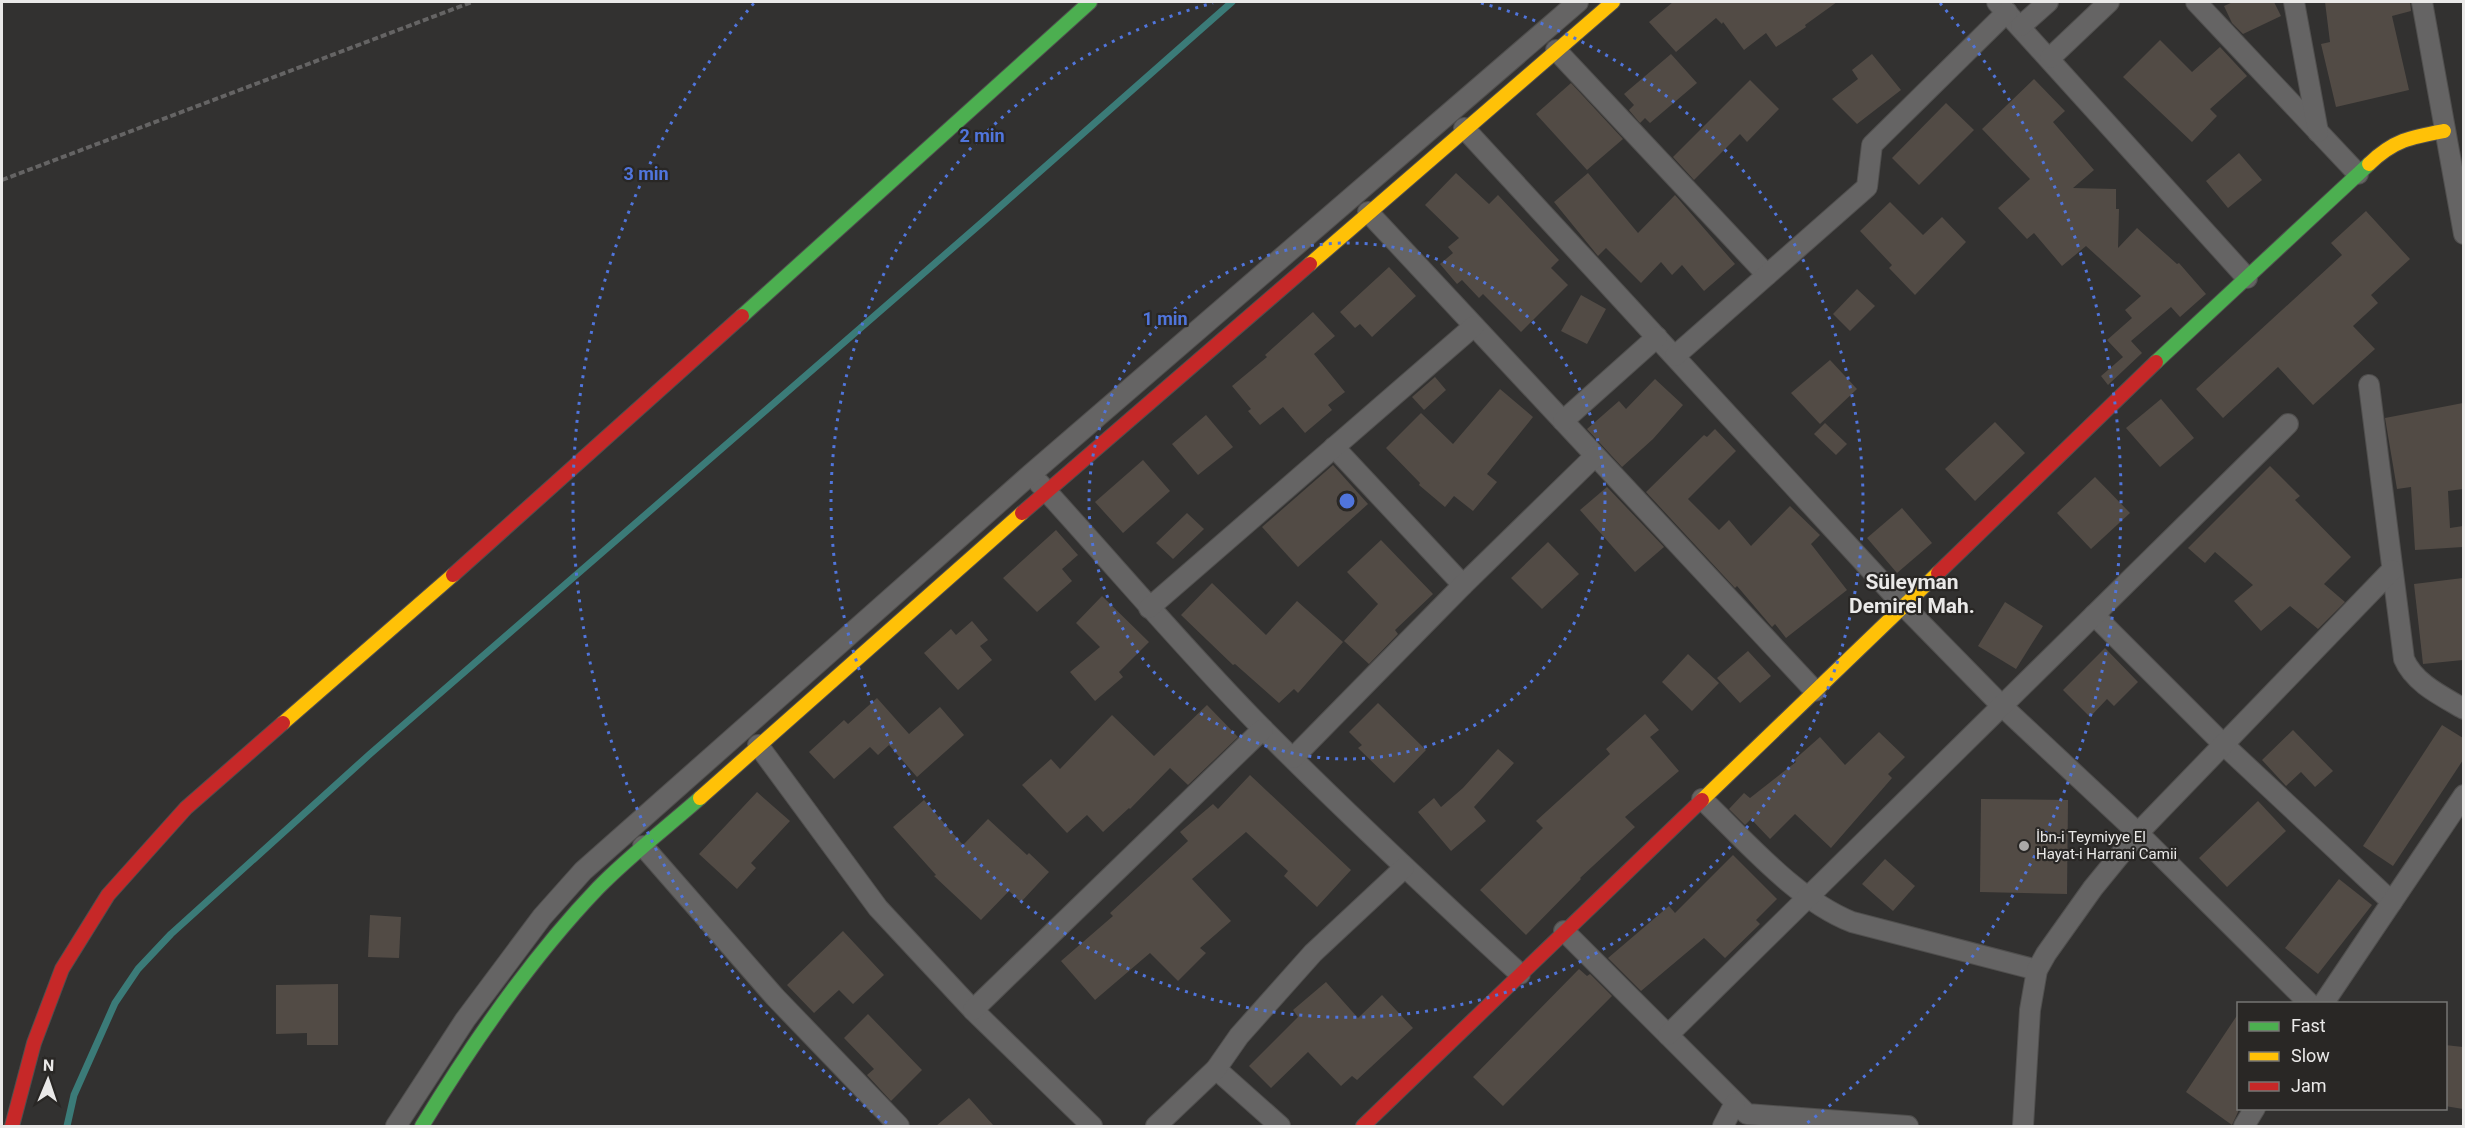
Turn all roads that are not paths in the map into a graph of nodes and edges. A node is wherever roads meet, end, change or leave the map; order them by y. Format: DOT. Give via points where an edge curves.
graph roads {
  1 [pos="1090,2"];
  2 [pos="1578,2"];
  3 [pos="1613,2"];
  4 [pos="2048,2"];
  5 [pos="2109,2"];
  6 [pos="2196,2"];
  7 [pos="2294,2"];
  8 [pos="2422,2"];
  9 [pos="2008,13"];
  10 [pos="1556,50"];
  11 [pos="2050,58"];
  12 [pos="1464,128"];
  13 [pos="2444,131"];
  14 [pos="2318,132"];
  15 [pos="2358,174"];
  16 [pos="1368,212"];
  17 [pos="2463,234"];
  18 [pos="1767,275"];
  19 [pos="2247,278"];
  20 [pos="1474,326"];
  21 [pos="1657,337"];
  22 [pos="1675,356"];
  23 [pos="2369,385"];
  24 [pos="1563,421"];
  25 [pos="2288,424"];
  26 [pos="1334,447"];
  27 [pos="1595,456"];
  28 [pos="1031,474"];
  29 [pos="1047,491"];
  30 [pos="2392,570"];
  31 [pos="1463,585"];
  32 [pos="1904,606"];
  33 [pos="1149,608"];
  34 [pos="2094,615"];
  35 [pos="1815,691"];
  36 [pos="2002,706"];
  37 [pos="2463,709"];
  38 [pos="1263,729"];
  39 [pos="758,745"];
  40 [pos="2224,745"];
  41 [pos="1293,758"];
  42 [pos="2463,795"];
  43 [pos="1702,799"];
  44 [pos="2138,833"];
  45 [pos="643,846"];
  46 [pos="1404,867"];
  47 [pos="1807,898"];
  48 [pos="2392,902"];
  49 [pos="1564,931"];
  50 [pos="2037,970"];
  51 [pos="1520,974"];
  52 [pos="2308,1002"];
  53 [pos="2324,1002"];
  54 [pos="973,1010"];
  55 [pos="1668,1035"];
  56 [pos="1216,1069"];
  57 [pos="1735,1103"];
  58 [pos="2254,1110"];
  59 [pos="12,1126"];
  60 [pos="396,1126"];
  61 [pos="422,1126"];
  62 [pos="899,1126"];
  63 [pos="1092,1126"];
  64 [pos="1156,1126"];
  65 [pos="1280,1126"];
  66 [pos="1363,1126"];
  67 [pos="1723,1126"];
  68 [pos="1908,1126"];
  69 [pos="2023,1126"];
  70 [pos="2244,1126"];
  1 -- 59 [label="street" via="492,541 186,808 108,895 62,969 34,1043"];
  2 -- 28 [label="street"];
  3 -- 10 [label="street"];
  4 -- 9 [label="street"];
  5 -- 11 [label="street"];
  6 -- 14 [label="street"];
  7 -- 14 [label="street"];
  8 -- 13 [label="street"];
  9 -- 11 [label="street"];
  9 -- 18 [label="street" via="1872,145 1867,187"];
  10 -- 12 [label="street"];
  10 -- 18 [label="street"];
  11 -- 19 [label="street"];
  12 -- 16 [label="street"];
  12 -- 21 [label="street"];
  13 -- 15 [label="street" via="2397,142"];
  13 -- 17 [label="street"];
  14 -- 15 [label="street"];
  15 -- 19 [label="street"];
  16 -- 20 [label="street"];
  16 -- 29 [label="street"];
  18 -- 22 [label="street"];
  19 -- 32 [label="street" via="2102,412"];
  20 -- 24 [label="street"];
  20 -- 26 [label="street"];
  21 -- 22 [label="street"];
  21 -- 24 [label="street"];
  22 -- 32 [label="street"];
  23 -- 30 [label="street"];
  24 -- 27 [label="street"];
  25 -- 34 [label="street"];
  26 -- 31 [label="street"];
  26 -- 33 [label="street"];
  27 -- 31 [label="street"];
  27 -- 35 [label="street"];
  28 -- 29 [label="street"];
  28 -- 60 [label="street" via="583,872 542,916 465,1020"];
  29 -- 33 [label="street"];
  29 -- 39 [label="street"];
  30 -- 37 [label="street" via="2401,646 2408,668"];
  30 -- 40 [label="street"];
  31 -- 41 [label="street"];
  32 -- 35 [label="street"];
  32 -- 36 [label="street"];
  33 -- 38 [label="street"];
  34 -- 36 [label="street"];
  34 -- 40 [label="street"];
  35 -- 43 [label="street"];
  36 -- 44 [label="street"];
  36 -- 47 [label="street"];
  38 -- 41 [label="street"];
  38 -- 54 [label="street"];
  39 -- 45 [label="street"];
  39 -- 54 [label="street" via="878,908"];
  40 -- 44 [label="street"];
  40 -- 48 [label="street"];
  41 -- 46 [label="street"];
  42 -- 48 [label="street"];
  43 -- 47 [label="street"];
  43 -- 49 [label="street"];
  44 -- 50 [label="street" via="2092,888"];
  44 -- 52 [label="street"];
  45 -- 61 [label="street" via="558,932 481,1035"];
  45 -- 62 [label="street" via="775,997"];
  46 -- 51 [label="street"];
  46 -- 56 [label="street" via="1299,969 1239,1036"];
  47 -- 50 [label="street" via="1852,922"];
  47 -- 55 [label="street"];
  48 -- 53 [label="street"];
  49 -- 51 [label="street"];
  49 -- 55 [label="street"];
  50 -- 69 [label="street" via="2030,1010"];
  51 -- 66 [label="street"];
  54 -- 63 [label="street"];
  55 -- 57 [label="street"];
  56 -- 64 [label="street"];
  56 -- 65 [label="street"];
  57 -- 67 [label="street"];
  57 -- 68 [label="street" via="1747,1114"];
  58 -- 70 [label="street"];
}
